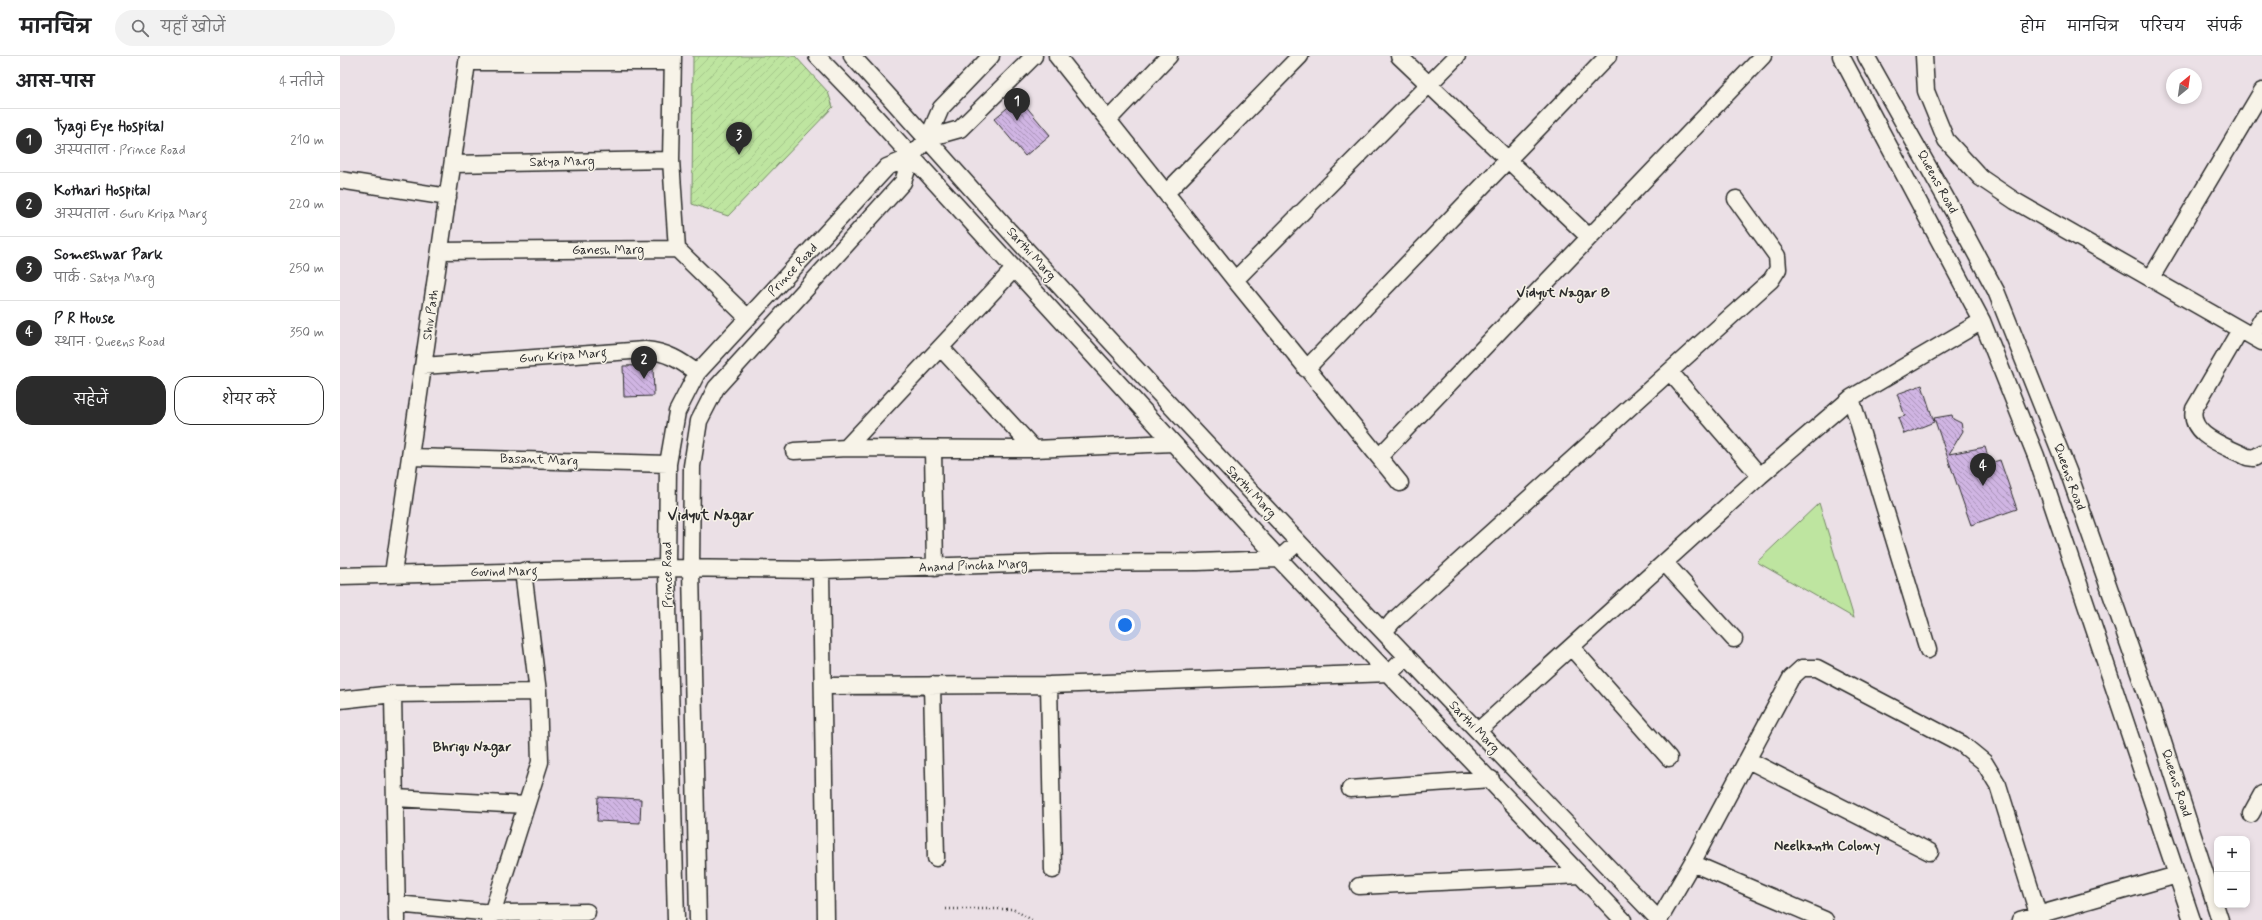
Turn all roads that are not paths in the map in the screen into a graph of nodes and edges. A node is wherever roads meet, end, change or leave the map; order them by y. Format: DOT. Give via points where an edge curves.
graph roads {
  1 [pos="817,56"];
  2 [pos="852,56"];
  3 [pos="991,56"];
  4 [pos="1034,56"];
  5 [pos="1058,56"];
  6 [pos="1169,56"];
  7 [pos="1300,56"];
  8 [pos="1399,56"];
  9 [pos="1457,56"];
  10 [pos="1608,56"];
  11 [pos="1763,56"];
  12 [pos="1841,56"];
  13 [pos="1866,56"];
  14 [pos="1924,56"];
  15 [pos="468,59"];
  16 [pos="673,59"];
  17 [pos="1429,84"];
  18 [pos="2262,91"];
  19 [pos="1108,119"];
  20 [pos="928,138"];
  21 [pos="911,157"];
  22 [pos="1509,159"];
  23 [pos="672,160"];
  24 [pos="452,164"];
  25 [pos="1935,179"];
  26 [pos="340,180"];
  27 [pos="1166,193"];
  28 [pos="1914,193"];
  29 [pos="448,197"];
  30 [pos="1736,199"];
  31 [pos="1589,237"];
  32 [pos="677,249"];
  33 [pos="440,251"];
  34 [pos="1014,269"];
  35 [pos="2151,278"];
  36 [pos="1235,280"];
  37 [pos="748,318"];
  38 [pos="2262,319"];
  39 [pos="1982,321"];
  40 [pos="2251,336"];
  41 [pos="942,348"];
  42 [pos="423,366"];
  43 [pos="1306,369"];
  44 [pos="1670,372"];
  45 [pos="697,373"];
  46 [pos="1851,398"];
  47 [pos="1176,412"];
  48 [pos="1160,428"];
  49 [pos="1173,443"];
  50 [pos="846,448"];
  51 [pos="933,449"];
  52 [pos="1034,449"];
  53 [pos="794,451"];
  54 [pos="2262,453"];
  55 [pos="410,457"];
  56 [pos="1379,457"];
  57 [pos="668,464"];
  58 [pos="1760,476"];
  59 [pos="1400,483"];
  60 [pos="1298,542"];
  61 [pos="1279,559"];
  62 [pos="1665,563"];
  63 [pos="667,568"];
  64 [pos="935,568"];
  65 [pos="691,569"];
  66 [pos="821,570"];
  67 [pos="524,571"];
  68 [pos="393,574"];
  69 [pos="340,576"];
  70 [pos="1384,632"];
  71 [pos="1734,639"];
  72 [pos="1572,647"];
  73 [pos="1928,650"];
  74 [pos="1407,656"];
  75 [pos="1390,673"];
  76 [pos="932,685"];
  77 [pos="1049,685"];
  78 [pos="822,686"];
  79 [pos="538,692"];
  80 [pos="393,694"];
  81 [pos="340,700"];
  82 [pos="1478,731"];
  83 [pos="1669,758"];
  84 [pos="1748,760"];
  85 [pos="1491,779"];
  86 [pos="1350,789"];
  87 [pos="2262,794"];
  88 [pos="395,798"];
  89 [pos="526,805"];
  90 [pos="2251,814"];
  91 [pos="1930,852"];
  92 [pos="936,858"];
  93 [pos="1692,863"];
  94 [pos="1053,870"];
  95 [pos="1580,875"];
  96 [pos="2177,875"];
  97 [pos="1359,886"];
  98 [pos="396,904"];
  99 [pos="587,912"];
  100 [pos="491,916"];
  101 [pos="2040,918"];
  102 [pos="396,920"];
  103 [pos="676,920"];
  104 [pos="698,920"];
  105 [pos="826,920"];
  106 [pos="1623,920"];
  107 [pos="1659,920"];
  108 [pos="1826,920"];
  109 [pos="2020,920"];
  110 [pos="2192,920"];
  111 [pos="2220,920"];
  1 -- 21 [label="street"];
  2 -- 20 [label="street, Sarthi Marg"];
  3 -- 20 [label="street, Prince Road" via="941,108"];
  4 -- 20 [label="street" via="960,129"];
  5 -- 19 [label="street"];
  6 -- 19 [label="street"];
  7 -- 27 [label="street"];
  8 -- 17 [label="street"];
  9 -- 17 [label="street"];
  10 -- 22 [label="street"];
  11 -- 31 [label="street"];
  12 -- 28 [label="street, Queens Road"];
  13 -- 25 [label="street, Queens Road"];
  14 -- 35 [label="street" via="1926,91 1946,140 1981,178 2015,201"];
  15 -- 16 [label="street"];
  15 -- 24 [label="street, Shiv Path"];
  16 -- 23 [label="street"];
  17 -- 22 [label="street"];
  17 -- 36 [label="street"];
  18 -- 35 [label="street"];
  19 -- 27 [label="street"];
  20 -- 21 [label="street, Prince Road"];
  20 -- 47 [label="street, Sarthi Marg" via="1040,266"];
  21 -- 34 [label="street"];
  21 -- 37 [label="street, Prince Road" via="887,167"];
  21 -- 65 [label="street, Prince Road" via="903,182 716,388 699,421 692,466"];
  22 -- 31 [label="street"];
  22 -- 43 [label="street"];
  23 -- 24 [label="street, Satya Marg"];
  23 -- 32 [label="street"];
  24 -- 29 [label="street, Shiv Path"];
  25 -- 28 [label="street"];
  25 -- 111 [label="street, Queens Road" via="1996,291 2068,471 2160,733"];
  26 -- 29 [label="street"];
  27 -- 36 [label="street"];
  28 -- 39 [label="street, Queens Road"];
  29 -- 33 [label="street, Shiv Path"];
  30 -- 44 [label="street" via="1777,256 1778,269 1771,280"];
  31 -- 56 [label="street"];
  32 -- 33 [label="street, Ganesh Marg"];
  32 -- 37 [label="street"];
  33 -- 42 [label="street, Shiv Path"];
  34 -- 41 [label="street"];
  34 -- 48 [label="street"];
  35 -- 40 [label="street"];
  36 -- 43 [label="street"];
  37 -- 45 [label="street, Prince Road"];
  38 -- 40 [label="street"];
  39 -- 46 [label="street"];
  39 -- 96 [label="street, Queens Road" via="2036,456"];
  40 -- 54 [label="street" via="2194,409 2192,418 2194,426 2201,433 2247,457 2254,458"];
  41 -- 50 [label="street"];
  41 -- 52 [label="street"];
  42 -- 45 [label="street, Guru Kripa Marg" via="645,350 663,352 679,359"];
  42 -- 55 [label="street, Shiv Path"];
  43 -- 56 [label="street"];
  44 -- 58 [label="street"];
  44 -- 70 [label="street"];
  45 -- 57 [label="street, Prince Road" via="677,412"];
  46 -- 58 [label="street"];
  46 -- 73 [label="street"];
  47 -- 48 [label="street"];
  47 -- 60 [label="street, Sarthi Marg"];
  48 -- 49 [label="street"];
  49 -- 52 [label="street"];
  49 -- 61 [label="street"];
  50 -- 51 [label="street"];
  50 -- 53 [label="street"];
  51 -- 52 [label="street"];
  51 -- 64 [label="street"];
  55 -- 57 [label="street, Basant Marg"];
  55 -- 68 [label="street, Shiv Path"];
  56 -- 59 [label="street"];
  57 -- 63 [label="street, Prince Road"];
  58 -- 62 [label="street"];
  60 -- 61 [label="street"];
  60 -- 70 [label="street, Sarthi Marg"];
  61 -- 64 [label="street, Anand Pincha Marg" via="1048,563"];
  61 -- 75 [label="street"];
  62 -- 71 [label="street"];
  62 -- 72 [label="street"];
  63 -- 65 [label="street, Anand Pincha Marg"];
  63 -- 67 [label="street, Govind Marg"];
  63 -- 103 [label="street, Prince Road"];
  64 -- 66 [label="street, Anand Pincha Marg"];
  65 -- 66 [label="street, Anand Pincha Marg"];
  65 -- 104 [label="street, Prince Road"];
  66 -- 78 [label="street"];
  67 -- 68 [label="street, Govind Marg"];
  67 -- 79 [label="street"];
  68 -- 69 [label="street, Govind Marg"];
  70 -- 74 [label="street, Sarthi Marg"];
  72 -- 82 [label="street"];
  72 -- 83 [label="street"];
  74 -- 75 [label="street"];
  74 -- 82 [label="street, Sarthi Marg"];
  75 -- 77 [label="street"];
  75 -- 85 [label="street"];
  76 -- 77 [label="street"];
  76 -- 78 [label="street"];
  76 -- 92 [label="street"];
  77 -- 94 [label="street"];
  78 -- 105 [label="street"];
  79 -- 80 [label="street"];
  79 -- 89 [label="street" via="540,762"];
  80 -- 81 [label="street"];
  80 -- 88 [label="street"];
  82 -- 107 [label="street, Sarthi Marg"];
  84 -- 91 [label="street"];
  84 -- 93 [label="street"];
  84 -- 101 [label="street" via="1792,678 1802,668 1817,668 1955,740 1984,762 1998,785"];
  85 -- 86 [label="street"];
  85 -- 95 [label="street"];
  87 -- 90 [label="street"];
  88 -- 89 [label="street"];
  88 -- 98 [label="street"];
  89 -- 100 [label="street"];
  93 -- 107 [label="street"];
  93 -- 108 [label="street"];
  95 -- 97 [label="street"];
  95 -- 106 [label="street"];
  96 -- 101 [label="street"];
  96 -- 110 [label="street, Queens Road"];
  98 -- 100 [label="street"];
  98 -- 102 [label="street"];
  99 -- 100 [label="street"];
  101 -- 109 [label="street"];
}
